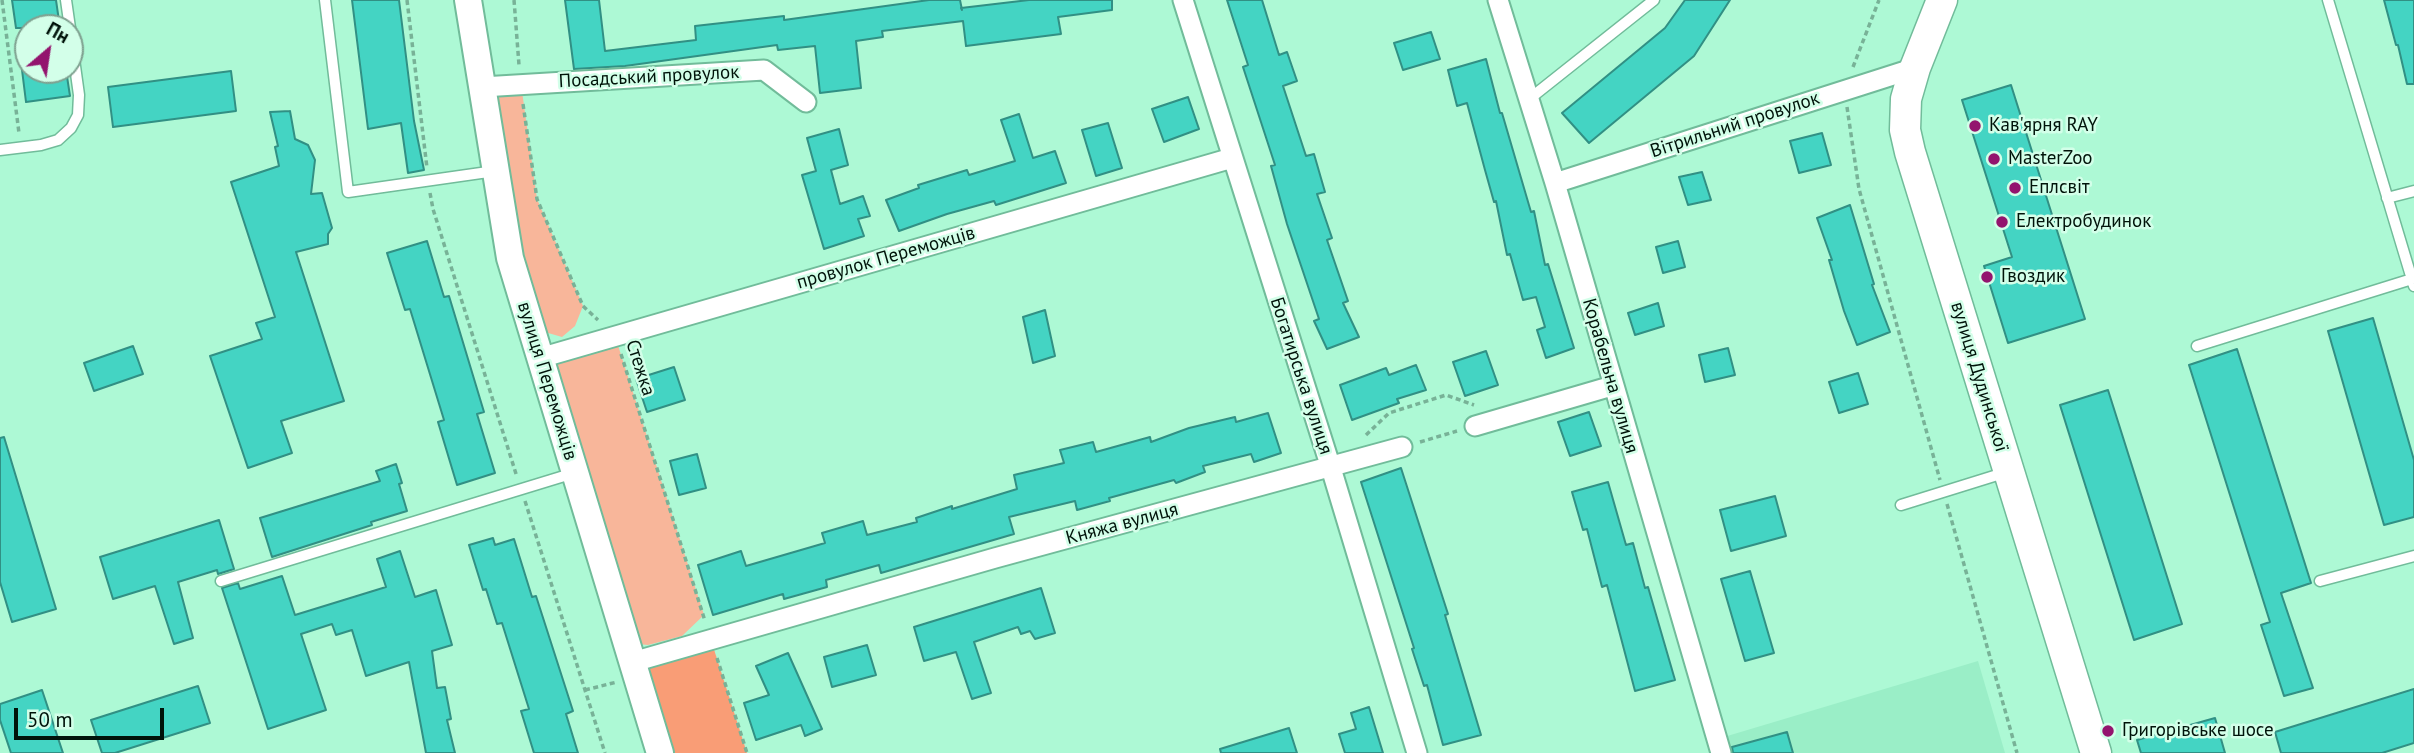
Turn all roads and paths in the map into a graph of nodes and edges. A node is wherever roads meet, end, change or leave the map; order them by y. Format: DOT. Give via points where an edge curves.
graph roads {
  1 [pos="2,0"];
  2 [pos="325,0"];
  3 [pos="407,0"];
  4 [pos="468,0"];
  5 [pos="514,0"];
  6 [pos="1183,0"];
  7 [pos="1498,0"];
  8 [pos="1654,0"];
  9 [pos="1879,0"];
  10 [pos="1942,0"];
  11 [pos="2328,0"];
  12 [pos="1915,68"];
  13 [pos="78,84"];
  14 [pos="521,84"];
  15 [pos="482,87"];
  16 [pos="1844,90"];
  17 [pos="1528,100"];
  18 [pos="806,102"];
  19 [pos="20,148"];
  20 [pos="0,150"];
  21 [pos="1231,158"];
  22 [pos="495,171"];
  23 [pos="429,181"];
  24 [pos="1555,183"];
  25 [pos="2414,191"];
  26 [pos="2387,198"];
  27 [pos="2413,283"];
  28 [pos="615,336"];
  29 [pos="2197,346"];
  30 [pos="540,358"];
  31 [pos="1612,386"];
  32 [pos="1506,417"];
  33 [pos="1475,426"];
  34 [pos="1358,442"];
  35 [pos="1402,447"];
  36 [pos="1331,468"];
  37 [pos="2008,471"];
  38 [pos="574,473"];
  39 [pos="521,489"];
  40 [pos="1943,492"];
  41 [pos="1901,505"];
  42 [pos="2414,555"];
  43 [pos="221,581"];
  44 [pos="2320,581"];
  45 [pos="711,640"];
  46 [pos="625,672"];
  47 [pos="585,690"];
  48 [pos="605,753"];
  49 [pos="660,753"];
  50 [pos="747,753"];
  51 [pos="1417,753"];
  52 [pos="1721,753"];
  53 [pos="2017,753"];
  54 [pos="2095,753"];
  1 -- 19 [label="path"];
  2 -- 23 [label="lane" via="348,192"];
  3 -- 23 [label="path"];
  4 -- 15 [label="street, вулиця Переможців"];
  5 -- 14 [label="path, Стежка"];
  6 -- 21 [label="street, Богатирська вулиця"];
  7 -- 17 [label="street, Корабельна вулиця"];
  8 -- 17 [label="lane"];
  9 -- 16 [label="path"];
  10 -- 12 [label="main road, вулиця Дудинської"];
  11 -- 26 [label="lane"];
  12 -- 16 [label="street, Вітрильний провулок"];
  12 -- 37 [label="main road, вулиця Дудинської" via="1905,111 1910,152"];
  13 -- 19 [label="lane" via="78,115 71,128 58,140"];
  14 -- 15 [label="street, Посадський провулок"];
  14 -- 18 [label="street, Посадський провулок" via="764,71"];
  14 -- 28 [label="path, Стежка" via="537,199 583,306"];
  15 -- 22 [label="street, вулиця Переможців"];
  16 -- 24 [label="street, Вітрильний провулок"];
  16 -- 40 [label="path" via="1859,189"];
  17 -- 24 [label="street, Корабельна вулиця"];
  19 -- 20 [label="lane"];
  21 -- 28 [label="street, провулок Переможців"];
  21 -- 36 [label="street, Богатирська вулиця"];
  22 -- 23 [label="lane"];
  22 -- 30 [label="street, вулиця Переможців" via="510,258"];
  23 -- 39 [label="path" via="433,209"];
  24 -- 31 [label="street, Корабельна вулиця"];
  25 -- 26 [label="lane"];
  26 -- 27 [label="lane"];
  27 -- 29 [label="lane"];
  28 -- 30 [label="street, провулок Переможців"];
  28 -- 45 [label="path, Стежка"];
  30 -- 38 [label="street, вулиця Переможців"];
  31 -- 32 [label="street"];
  31 -- 52 [label="street, Корабельна вулиця"];
  32 -- 33 [label="street"];
  32 -- 34 [label="path" via="1446,395 1389,413"];
  33 -- 35 [label="path"];
  35 -- 36 [label="street, Княжа вулиця"];
  36 -- 45 [label="street, Княжа вулиця"];
  36 -- 51 [label="street, Богатирська вулиця"];
  37 -- 40 [label="lane"];
  37 -- 54 [label="main road, вулиця Дудинської"];
  38 -- 39 [label="lane"];
  38 -- 46 [label="street, вулиця Переможців"];
  39 -- 43 [label="lane"];
  39 -- 47 [label="path"];
  40 -- 41 [label="lane"];
  40 -- 53 [label="path"];
  42 -- 44 [label="lane"];
  45 -- 46 [label="street, Княжа вулиця"];
  45 -- 50 [label="path, Стежка"];
  46 -- 47 [label="path"];
  46 -- 49 [label="street, вулиця Переможців"];
  47 -- 48 [label="path"];
}
